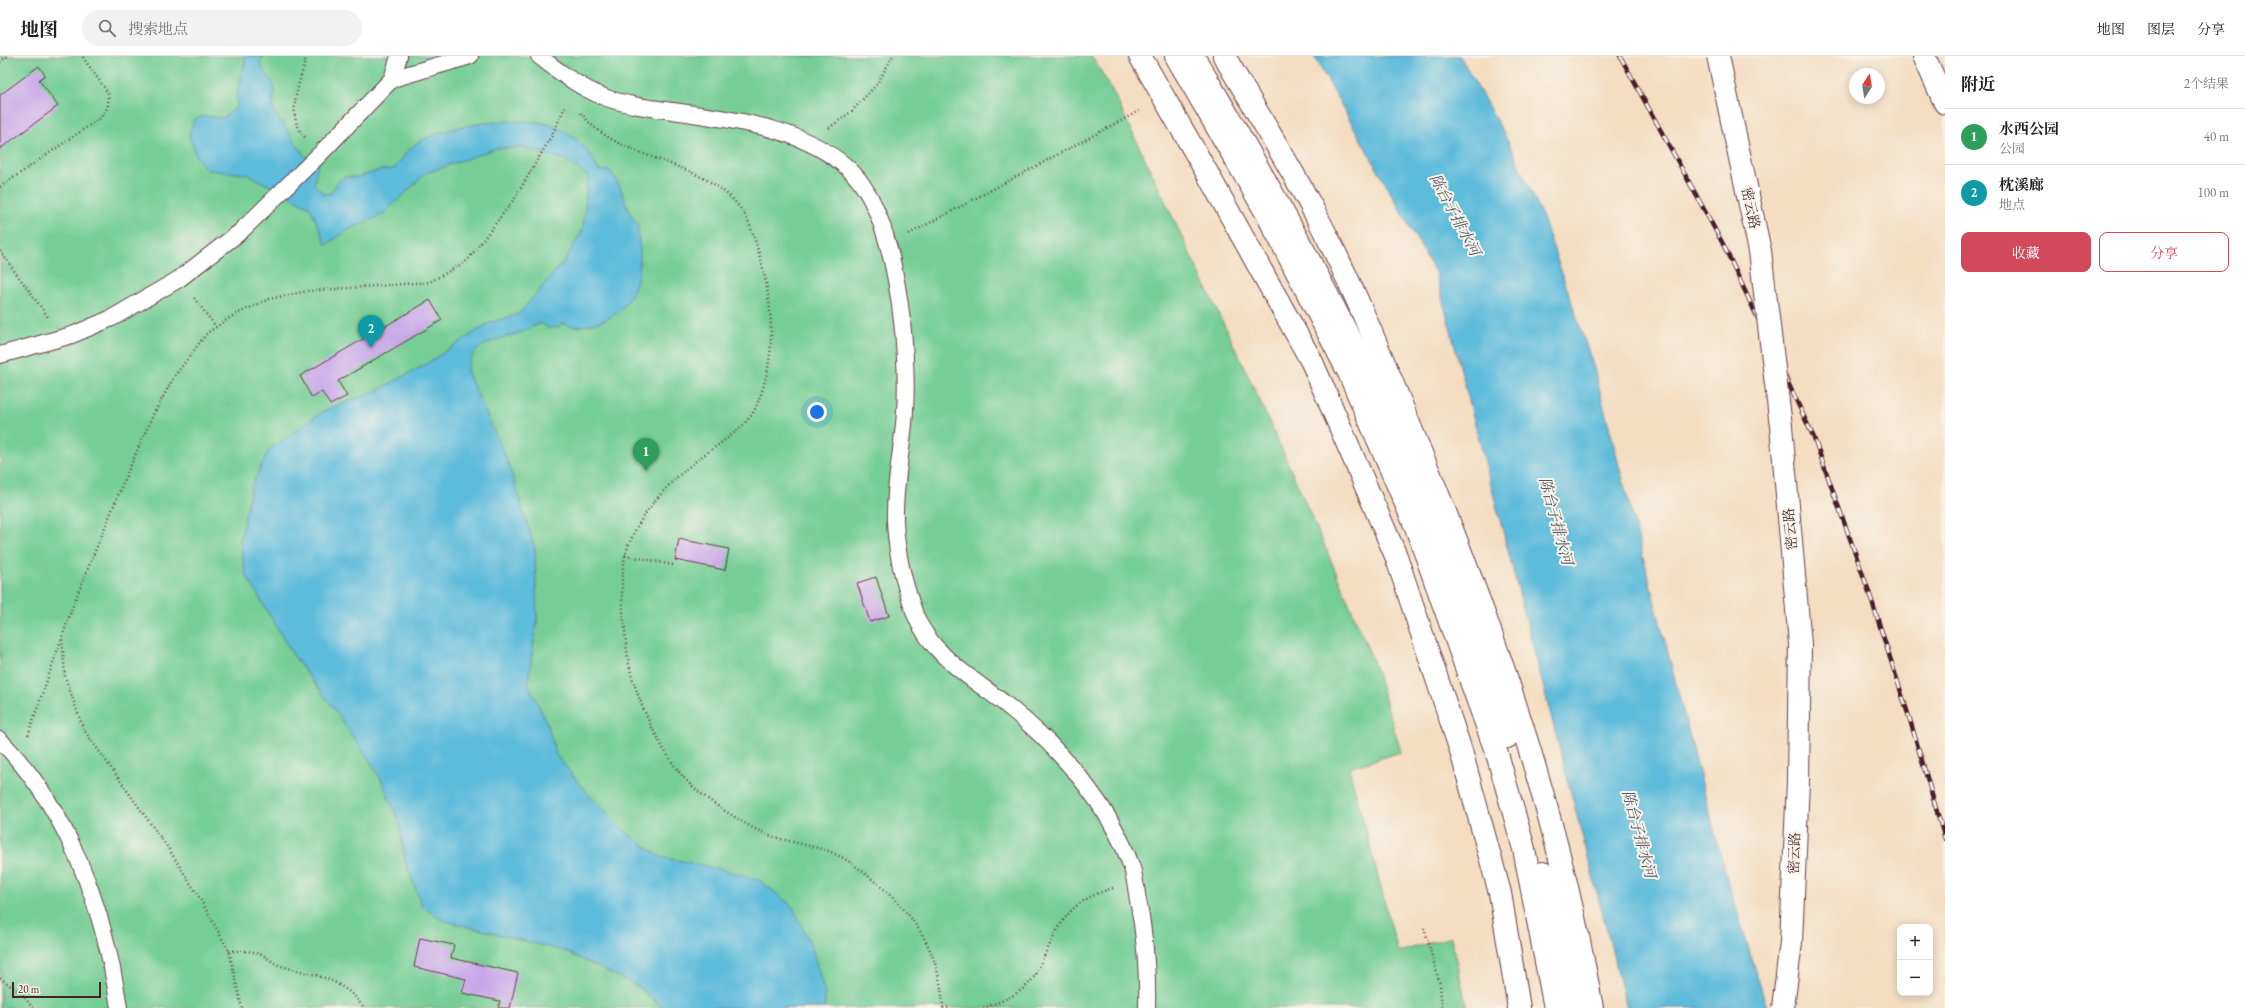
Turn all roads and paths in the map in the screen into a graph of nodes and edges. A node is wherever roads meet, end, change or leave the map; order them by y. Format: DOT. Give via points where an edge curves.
graph roads {
  1 [pos="8,56"];
  2 [pos="82,56"];
  3 [pos="306,56"];
  4 [pos="398,56"];
  5 [pos="470,56"];
  6 [pos="539,56"];
  7 [pos="893,56"];
  8 [pos="1140,56"];
  9 [pos="1176,56"];
  10 [pos="1193,56"];
  11 [pos="1224,56"];
  12 [pos="1718,56"];
  13 [pos="1924,56"];
  14 [pos="0,62"];
  15 [pos="392,79"];
  16 [pos="576,83"];
  17 [pos="1945,103"];
  18 [pos="1139,111"];
  19 [pos="808,144"];
  20 [pos="321,153"];
  21 [pos="0,187"];
  22 [pos="889,245"];
  23 [pos="0,251"];
  24 [pos="179,278"];
  25 [pos="216,327"];
  26 [pos="63,338"];
  27 [pos="0,355"];
  28 [pos="626,555"];
  29 [pos="673,565"];
  30 [pos="62,637"];
  31 [pos="0,740"];
  32 [pos="18,762"];
  33 [pos="1135,881"];
  34 [pos="1424,928"];
  35 [pos="228,951"];
  36 [pos="0,978"];
  37 [pos="33,1008"];
  38 [pos="119,1008"];
  39 [pos="242,1008"];
  40 [pos="364,1008"];
  41 [pos="943,1008"];
  42 [pos="950,1008"];
  43 [pos="984,1008"];
  44 [pos="1147,1008"];
  45 [pos="1442,1008"];
  46 [pos="1519,1008"];
  47 [pos="1555,1008"];
  48 [pos="1574,1008"];
  49 [pos="1592,1008"];
  50 [pos="1783,1008"];
  1 -- 14 [label="path"];
  2 -- 21 [label="path" via="108,93 108,107 100,118"];
  3 -- 20 [label="path" via="297,92 295,121 300,132"];
  4 -- 15 [label="lane"];
  5 -- 15 [label="lane"];
  6 -- 16 [label="lane"];
  7 -- 19 [label="path" via="877,84 852,110"];
  8 -- 46 [label="main road" via="1312,362 1396,556 1461,751 1500,893"];
  9 -- 47 [label="main road" via="1266,212 1345,366 1416,527 1498,757 1524,849"];
  10 -- 48 [label="main road" via="1264,177 1339,317 1399,441 1429,514 1507,736 1554,916"];
  11 -- 49 [label="main road" via="1317,216 1368,323 1462,551 1519,712 1555,833 1575,917"];
  12 -- 50 [label="main road, 密云路, bridge" via="1760,252 1781,426 1800,644 1798,781 1791,942"];
  13 -- 17 [label="main road"];
  15 -- 20 [label="lane"];
  16 -- 19 [label="lane" via="619,101 722,119 788,134"];
  16 -- 25 [label="path" via="551,137 515,198 467,262 430,282 308,291 269,298"];
  16 -- 28 [label="path" via="581,114 596,130 646,156 676,165 705,179 732,198 746,219 758,250 767,284 772,319 766,381 754,412 735,434 692,463 652,503"];
  18 -- 22 [label="path"];
  19 -- 22 [label="lane" via="835,159 851,172 868,193"];
  20 -- 24 [label="lane" via="240,232"];
  22 -- 33 [label="lane" via="903,332 905,373 905,412 896,482 895,521 898,552 916,617 925,636 942,654 1043,737 1096,797 1117,834 1133,870"];
  23 -- 26 [label="path"];
  24 -- 25 [label="path"];
  24 -- 26 [label="lane" via="112,318"];
  25 -- 30 [label="path" via="207,333 174,377 152,417"];
  26 -- 27 [label="lane"];
  28 -- 29 [label="path"];
  28 -- 41 [label="path" via="622,582 627,649 633,682 656,734 672,761 691,786 748,825 773,838 829,851 857,866 901,903 919,927 937,969"];
  30 -- 32 [label="path"];
  30 -- 35 [label="path" via="65,677 84,730 168,848"];
  31 -- 32 [label="lane"];
  32 -- 38 [label="lane" via="46,799 74,850 99,914 114,973"];
  33 -- 43 [label="path" via="1101,891 1072,908 1056,930 1031,981 1006,1000"];
  33 -- 44 [label="lane" via="1148,973"];
  34 -- 45 [label="path" via="1438,978"];
  35 -- 39 [label="path"];
  35 -- 40 [label="path" via="246,950 280,965 323,977 346,989"];
  36 -- 37 [label="path" via="22,994"];
  41 -- 42 [label="path"];
}
